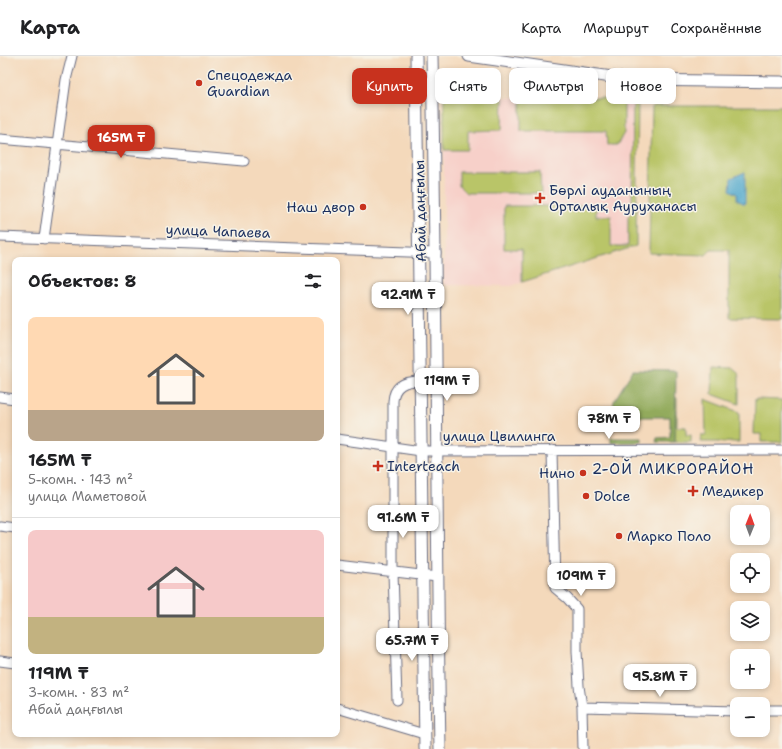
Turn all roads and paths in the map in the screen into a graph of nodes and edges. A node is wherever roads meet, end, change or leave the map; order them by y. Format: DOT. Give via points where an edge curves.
graph roads {
  1 [pos="72,56"];
  2 [pos="416,56"];
  3 [pos="432,56"];
  4 [pos="469,56"];
  5 [pos="782,82"];
  6 [pos="0,139"];
  7 [pos="56,143"];
  8 [pos="244,161"];
  9 [pos="0,237"];
  10 [pos="44,239"];
  11 [pos="436,253"];
  12 [pos="419,254"];
  13 [pos="420,381"];
  14 [pos="0,397"];
  15 [pos="12,399"];
  16 [pos="340,439"];
  17 [pos="392,446"];
  18 [pos="552,450"];
  19 [pos="782,450"];
  20 [pos="421,451"];
  21 [pos="435,451"];
  22 [pos="0,526"];
  23 [pos="12,528"];
  24 [pos="340,565"];
  25 [pos="393,572"];
  26 [pos="422,575"];
  27 [pos="437,577"];
  28 [pos="0,661"];
  29 [pos="12,663"];
  30 [pos="397,700"];
  31 [pos="582,707"];
  32 [pos="340,709"];
  33 [pos="770,710"];
  34 [pos="782,710"];
  35 [pos="730,711"];
  36 [pos="424,734"];
  37 [pos="425,749"];
  38 [pos="440,749"];
  39 [pos="583,749"];
  1 -- 7 [label="street"];
  2 -- 12 [label="street, Абай даңғылы"];
  3 -- 11 [label="street, Абай даңғылы"];
  4 -- 5 [label="street" via="632,80"];
  6 -- 7 [label="street"];
  7 -- 8 [label="street"];
  7 -- 10 [label="street"];
  9 -- 10 [label="street, улица Чапаева"];
  10 -- 12 [label="street, улица Чапаева"];
  11 -- 12 [label="street, улица Чапаева"];
  11 -- 21 [label="street, Абай даңғылы"];
  12 -- 13 [label="street, Абай даңғылы"];
  13 -- 17 [label="street" via="406,381 393,393"];
  13 -- 20 [label="street, Абай даңғылы"];
  14 -- 15 [label="street"];
  16 -- 17 [label="street, улица Цвилинга"];
  17 -- 20 [label="street, улица Цвилинга"];
  17 -- 25 [label="street"];
  18 -- 19 [label="street, улица Цвилинга"];
  18 -- 21 [label="street, улица Цвилинга"];
  18 -- 31 [label="street" via="556,588 577,609"];
  20 -- 21 [label="street, улица Цвилинга"];
  20 -- 26 [label="street, Абай даңғылы"];
  21 -- 27 [label="street, Абай даңғылы"];
  22 -- 23 [label="street"];
  24 -- 25 [label="street"];
  25 -- 26 [label="street"];
  25 -- 30 [label="street"];
  26 -- 27 [label="street"];
  26 -- 36 [label="street, Абай даңғылы"];
  27 -- 38 [label="street, Абай даңғылы"];
  28 -- 29 [label="street"];
  31 -- 35 [label="street"];
  31 -- 39 [label="street"];
  32 -- 36 [label="street"];
  33 -- 34 [label="street"];
  36 -- 37 [label="street, Абай даңғылы"];
}
